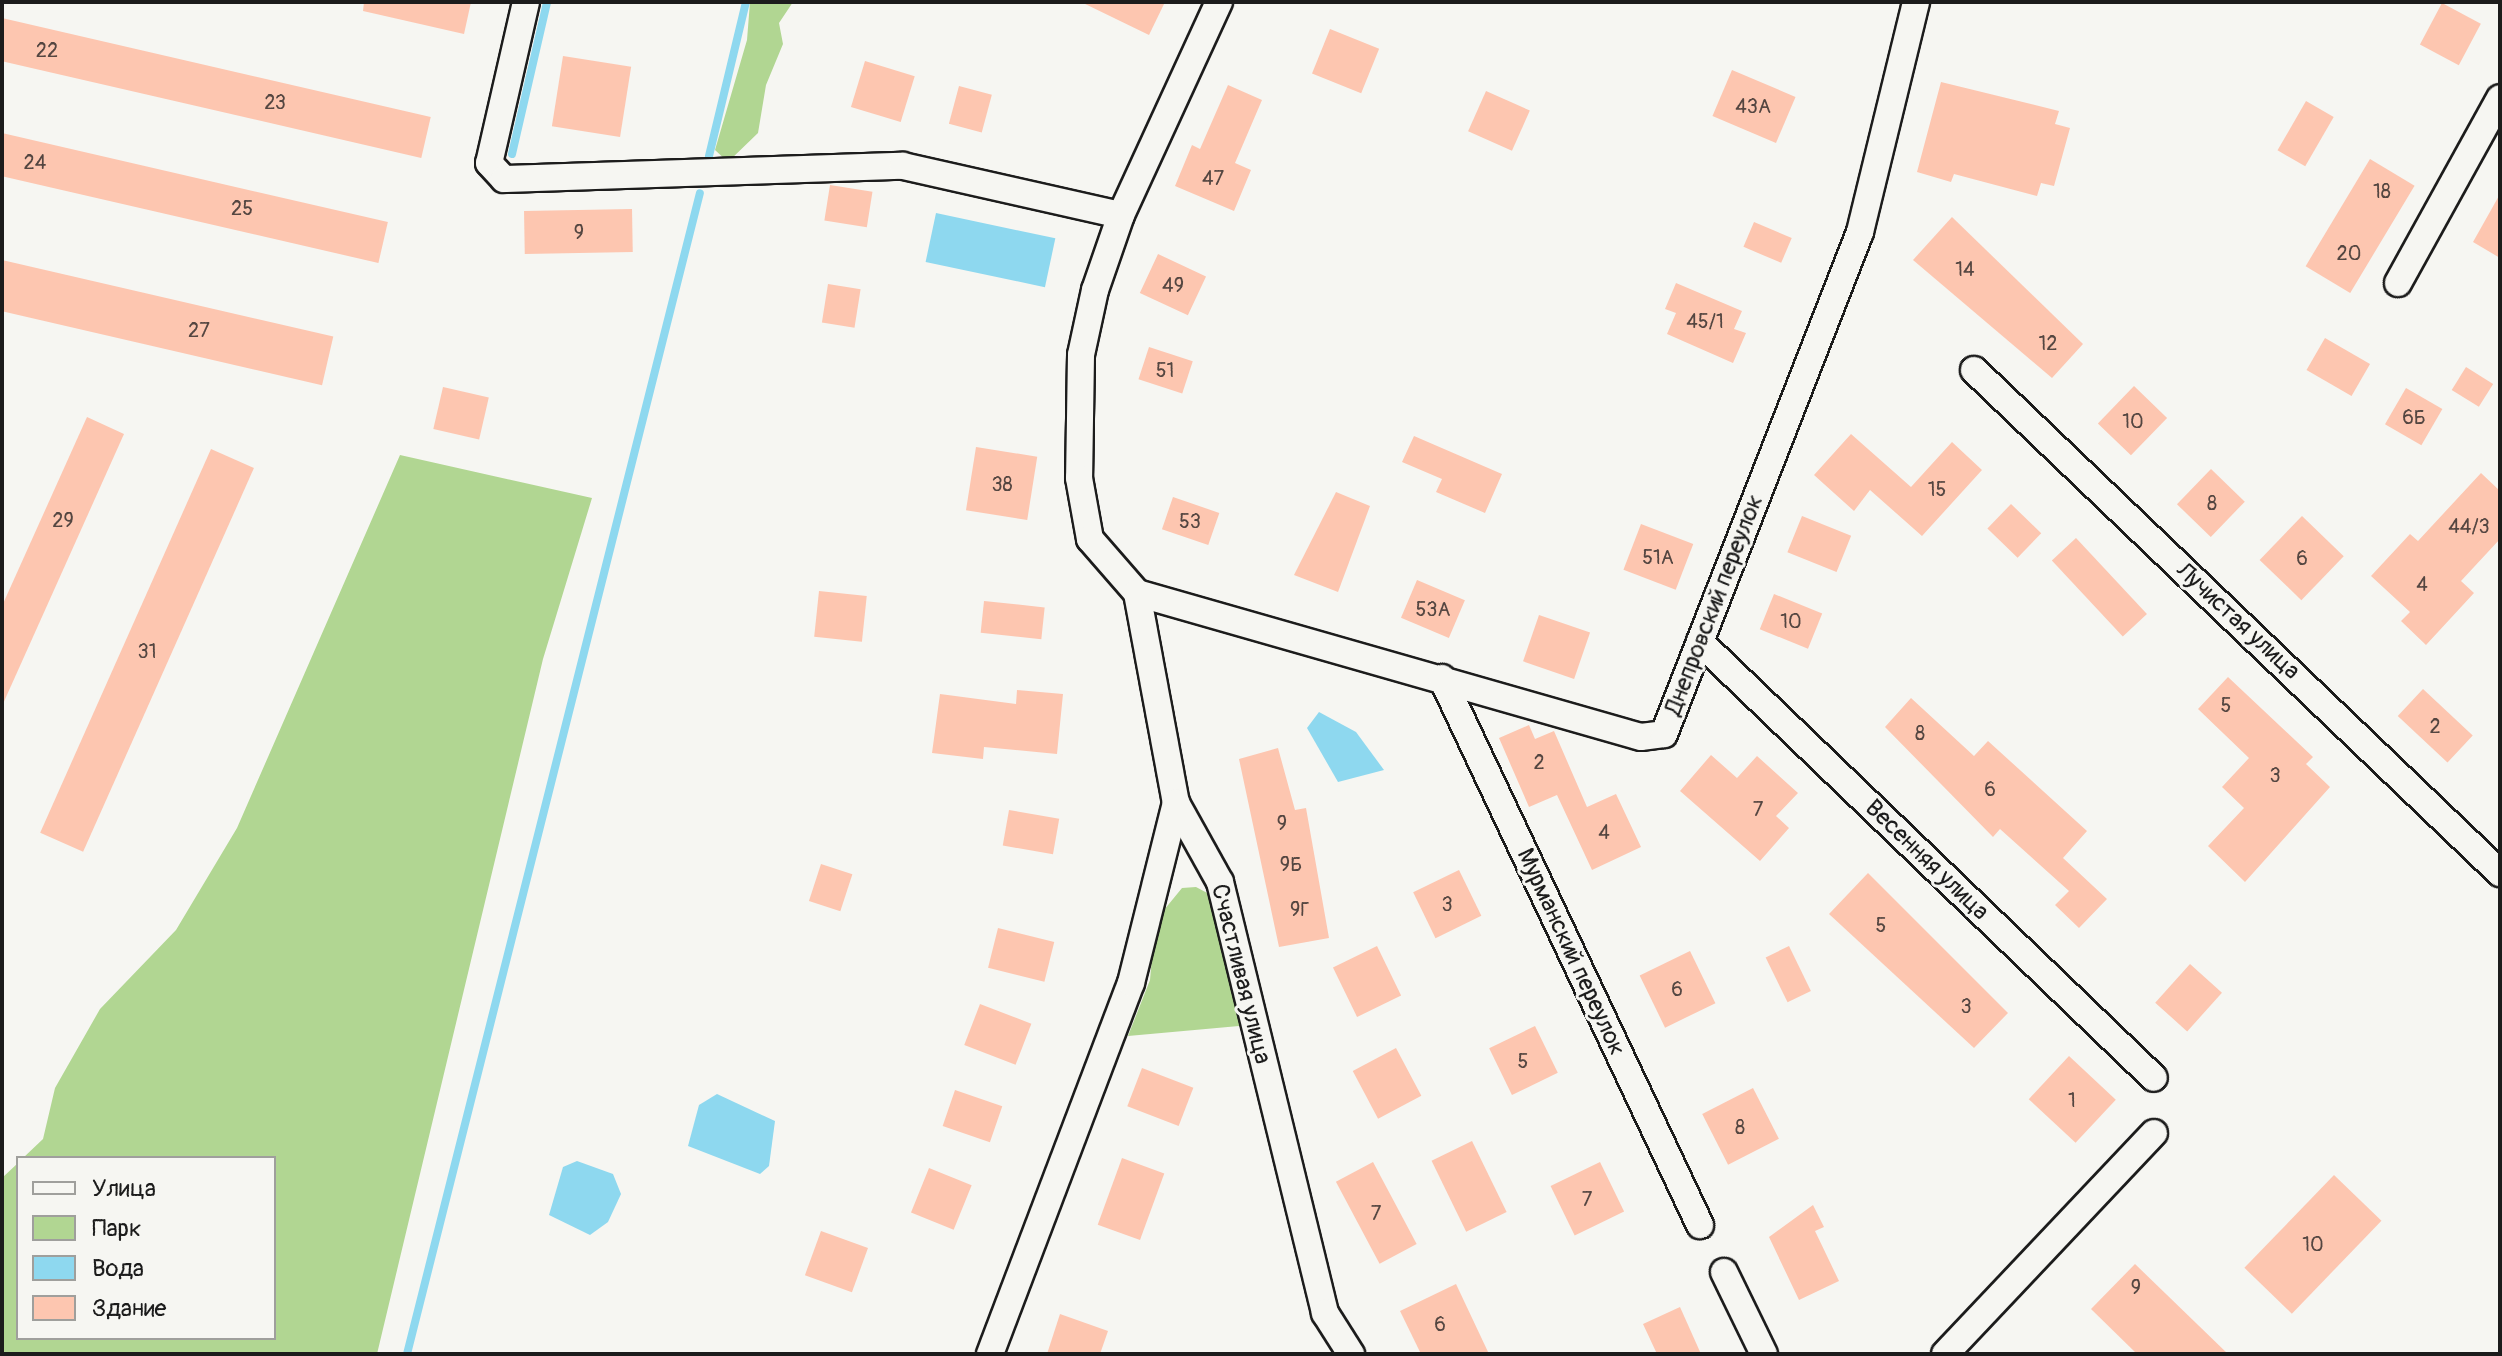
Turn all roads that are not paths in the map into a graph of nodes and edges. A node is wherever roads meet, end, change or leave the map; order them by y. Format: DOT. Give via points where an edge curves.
graph roads {
  1 [pos="526,2"];
  2 [pos="1219,2"];
  3 [pos="1916,2"];
  4 [pos="2500,98"];
  5 [pos="1121,215"];
  6 [pos="2398,283"];
  7 [pos="1974,370"];
  8 [pos="1137,593"];
  9 [pos="1700,642"];
  10 [pos="1442,678"];
  11 [pos="1176,803"];
  12 [pos="2500,873"];
  13 [pos="2154,1078"];
  14 [pos="2154,1133"];
  15 [pos="1700,1225"];
  16 [pos="1724,1272"];
  17 [pos="990,1354"];
  18 [pos="1351,1354"];
  19 [pos="1764,1354"];
  20 [pos="1945,1354"];
  1 -- 5 [label="street" via="489,163 504,179 903,166"];
  2 -- 5 [label="street"];
  3 -- 9 [label="street, Днепровский переулок" via="1860,232"];
  4 -- 6 [label="street"];
  5 -- 8 [label="street" via="1081,355 1079,478 1090,539"];
  7 -- 12 [label="street, Лучистая улица"];
  8 -- 10 [label="street, Днепровский переулок"];
  8 -- 11 [label="street, Счастливая улица"];
  9 -- 10 [label="street, Днепровский переулок" via="1664,734 1652,736"];
  9 -- 13 [label="street, Весенняя улица"];
  10 -- 15 [label="street, Мурманский переулок"];
  11 -- 17 [label="street" via="1131,983"];
  11 -- 18 [label="street, Счастливая улица" via="1220,882 1325,1313"];
  14 -- 20 [label="street"];
  16 -- 19 [label="street"];
}
